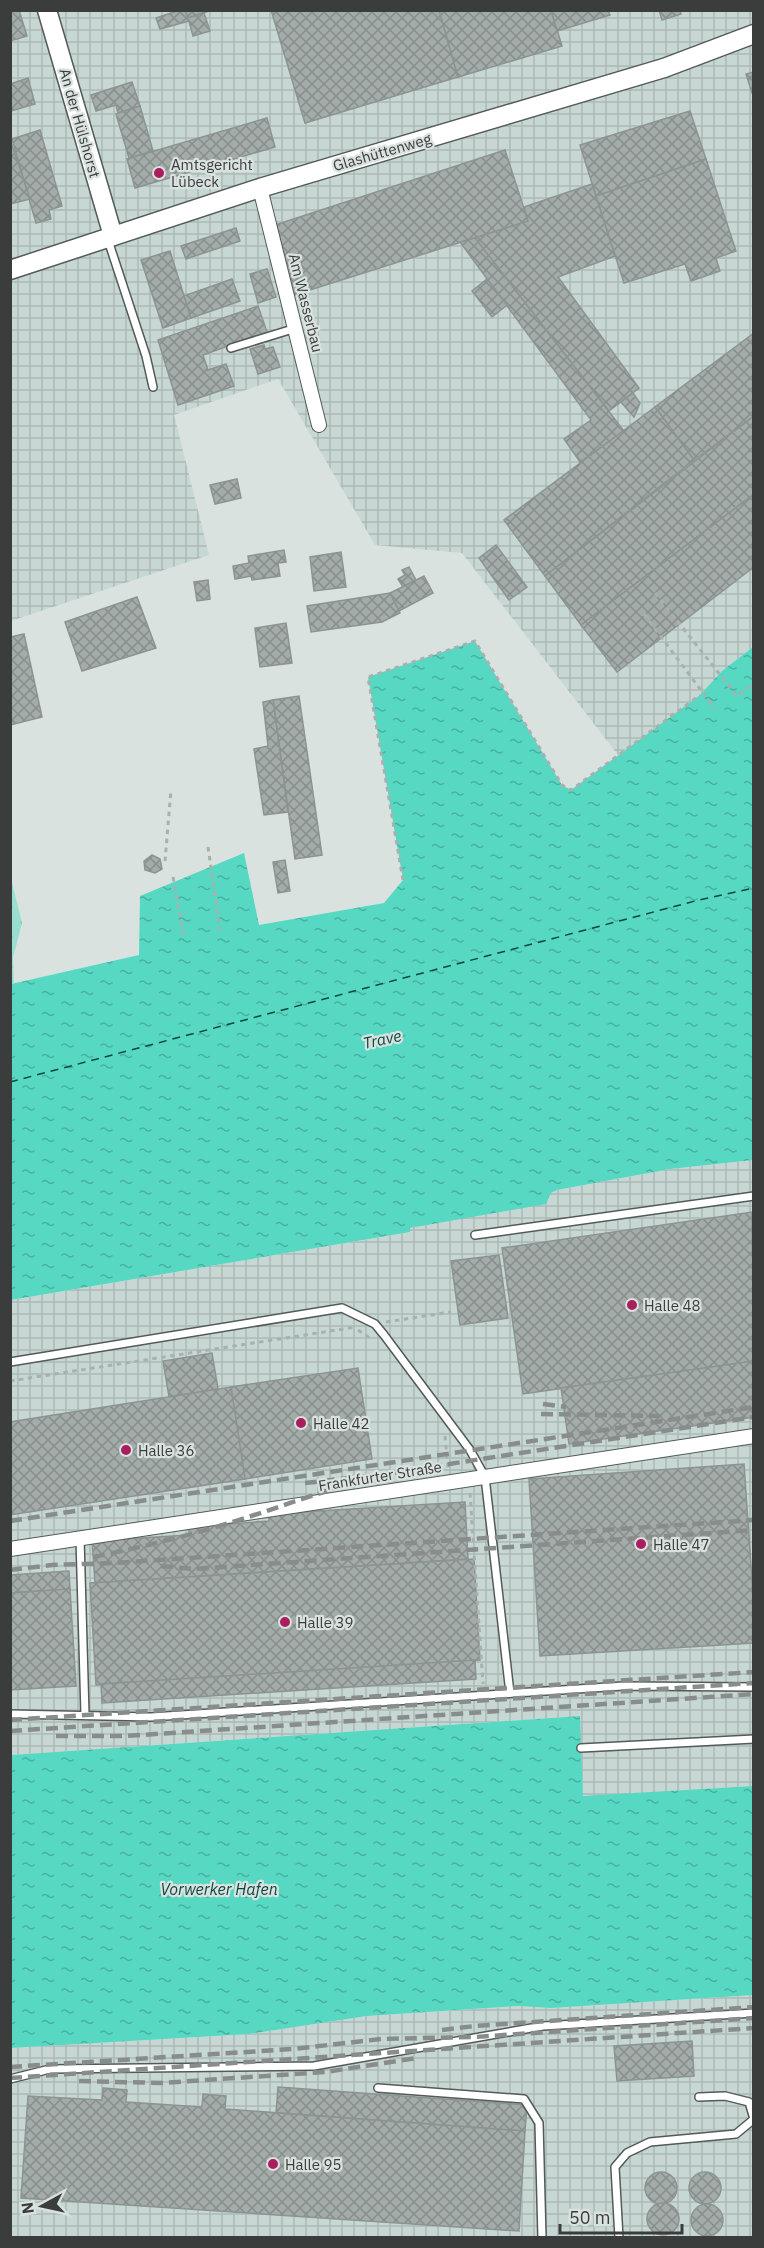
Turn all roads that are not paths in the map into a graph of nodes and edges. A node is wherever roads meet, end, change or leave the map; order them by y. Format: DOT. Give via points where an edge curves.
graph roads {
  1 [pos="47,10"];
  2 [pos="753,34"];
  3 [pos="260,189"];
  4 [pos="110,236"];
  5 [pos="10,270"];
  6 [pos="296,328"];
  7 [pos="231,348"];
  8 [pos="153,387"];
  9 [pos="319,425"];
  10 [pos="753,1196"];
  11 [pos="475,1234"];
  12 [pos="10,1362"];
  13 [pos="753,1436"];
  14 [pos="485,1477"];
  15 [pos="80,1538"];
  16 [pos="10,1549"];
  17 [pos="753,1687"];
  18 [pos="510,1693"];
  19 [pos="10,1714"];
  20 [pos="85,1715"];
  21 [pos="753,1739"];
  22 [pos="581,1748"];
  23 [pos="753,2013"];
  24 [pos="10,2079"];
  25 [pos="378,2088"];
  26 [pos="699,2097"];
  27 [pos="542,2238"];
  28 [pos="619,2238"];
  1 -- 4 [label="street, An der Hülshorst"];
  2 -- 3 [label="street, Glashüttenweg" via="664,68"];
  3 -- 4 [label="street, Glashüttenweg"];
  3 -- 6 [label="street, Am Wasserbau"];
  4 -- 5 [label="street, Glashüttenweg"];
  4 -- 8 [label="lane"];
  6 -- 7 [label="lane"];
  6 -- 9 [label="street, Am Wasserbau"];
  10 -- 11 [label="lane"];
  12 -- 14 [label="lane" via="342,1308 375,1324 470,1450"];
  13 -- 14 [label="street, Frankfurter Straße"];
  14 -- 15 [label="street, Frankfurter Straße"];
  14 -- 18 [label="lane"];
  15 -- 16 [label="street, Frankfurter Straße"];
  15 -- 20 [label="lane"];
  17 -- 18 [label="lane" via="623,1686"];
  18 -- 20 [label="lane" via="151,1717"];
  19 -- 20 [label="lane"];
  21 -- 22 [label="lane"];
  23 -- 24 [label="lane" via="543,2026 314,2066 50,2069"];
  25 -- 27 [label="lane" via="524,2099 539,2123"];
  26 -- 28 [label="lane" via="725,2096 749,2102 753,2119 736,2134 650,2142 627,2153 615,2167"];
}
